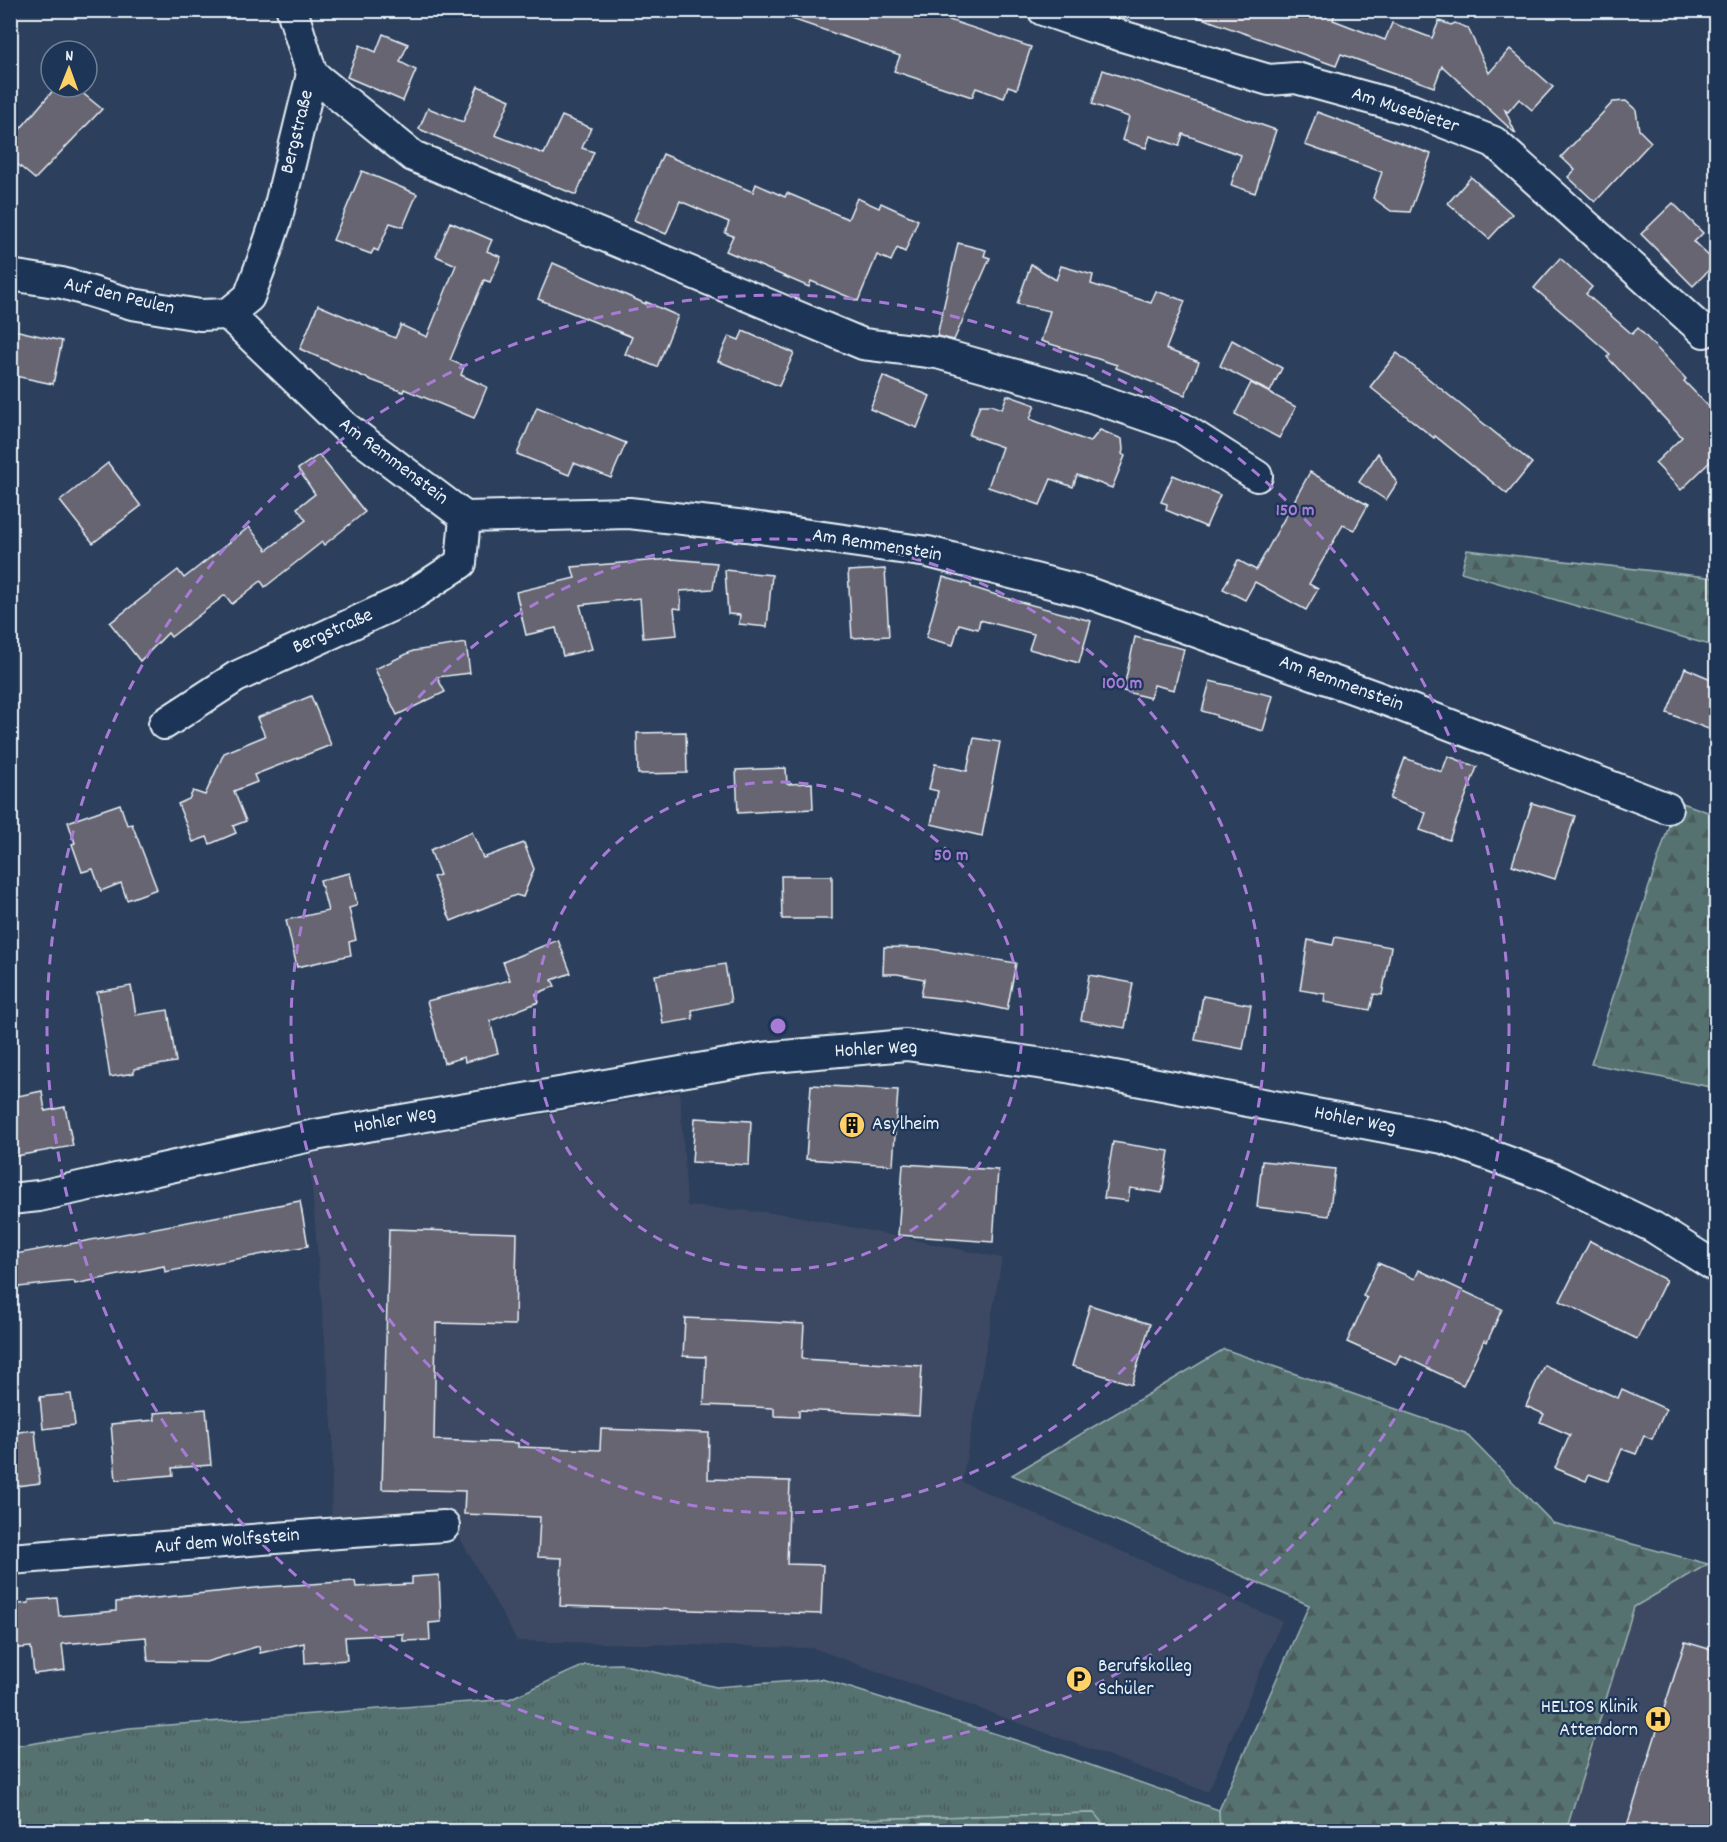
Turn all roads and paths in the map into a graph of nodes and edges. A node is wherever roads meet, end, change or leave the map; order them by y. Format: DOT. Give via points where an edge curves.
graph roads {
  1 [pos="292,10"];
  2 [pos="1043,10"];
  3 [pos="312,74"];
  4 [pos="10,275"];
  5 [pos="228,314"];
  6 [pos="1704,332"];
  7 [pos="1257,476"];
  8 [pos="465,517"];
  9 [pos="164,724"];
  10 [pos="1667,808"];
  11 [pos="10,1199"];
  12 [pos="1716,1267"];
  13 [pos="444,1526"];
  14 [pos="10,1559"];
  1 -- 3 [label="street, Bergstraße"];
  2 -- 6 [label="street, Am Musebieter" via="1269,80 1296,78 1412,110 1494,142"];
  3 -- 5 [label="street, Bergstraße" via="276,220 249,297"];
  3 -- 7 [label="street" via="413,156 863,344 937,353 1080,393 1182,428"];
  4 -- 5 [label="street, Auf den Peulen" via="62,283 132,304 200,315"];
  5 -- 8 [label="street, Am Remmenstein" via="345,427"];
  8 -- 9 [label="street, Bergstraße" via="461,563 406,599 236,676"];
  8 -- 10 [label="street, Am Remmenstein" via="629,513 928,552 1086,592 1391,702"];
  11 -- 12 [label="street, Hohler Weg" via="405,1119 762,1058 906,1045 1068,1067 1443,1138 1549,1177 1653,1227"];
  13 -- 14 [label="street, Auf dem Wolfsstein"];
}
